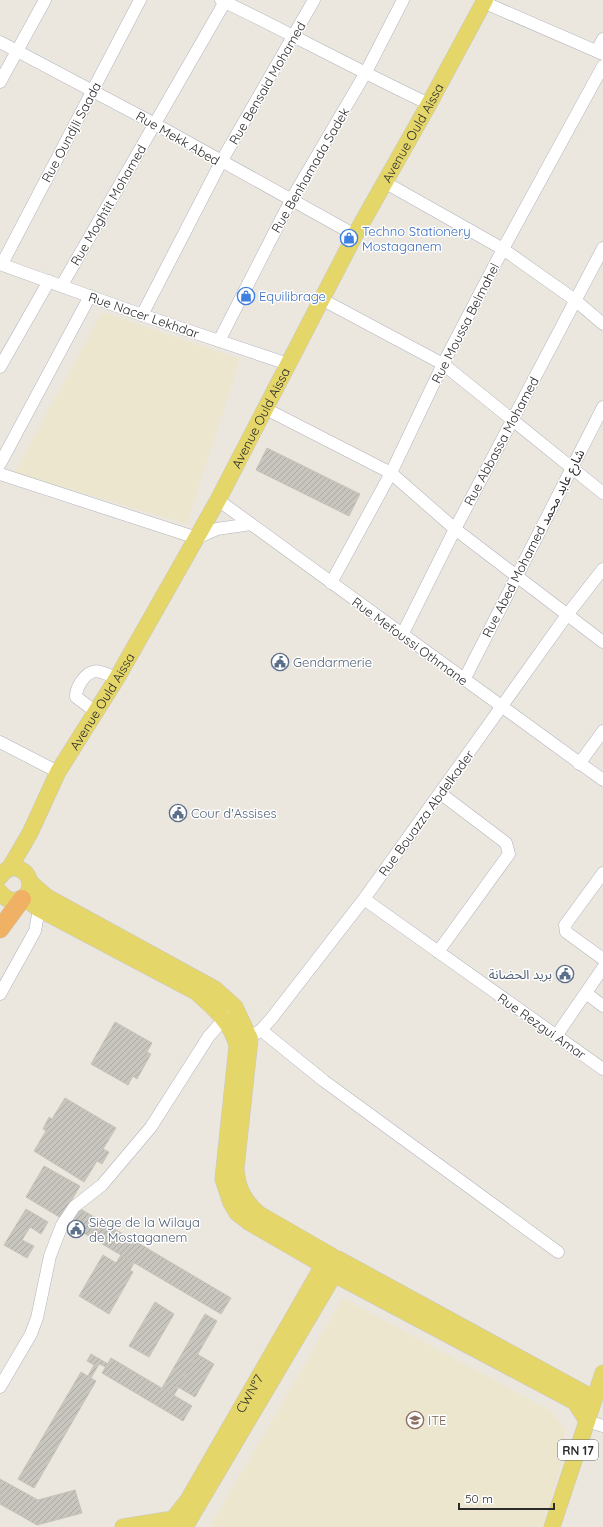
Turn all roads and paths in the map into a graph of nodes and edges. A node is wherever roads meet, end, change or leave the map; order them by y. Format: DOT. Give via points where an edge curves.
graph roads {
  1 [pos="45,0"];
  2 [pos="140,0"];
  3 [pos="314,0"];
  4 [pos="403,0"];
  5 [pos="224,1"];
  6 [pos="484,1"];
  7 [pos="295,36"];
  8 [pos="603,39"];
  9 [pos="0,42"];
  10 [pos="17,50"];
  11 [pos="600,53"];
  12 [pos="603,66"];
  13 [pos="365,74"];
  14 [pos="0,82"];
  15 [pos="93,90"];
  16 [pos="429,104"];
  17 [pos="155,124"];
  18 [pos="221,162"];
  19 [pos="386,183"];
  20 [pos="291,200"];
  21 [pos="355,235"];
  22 [pos="603,248"];
  23 [pos="503,249"];
  24 [pos="1,264"];
  25 [pos="49,281"];
  26 [pos="62,285"];
  27 [pos="90,296"];
  28 [pos="323,300"];
  29 [pos="576,300"];
  30 [pos="142,315"];
  31 [pos="603,324"];
  32 [pos="219,341"];
  33 [pos="288,364"];
  34 [pos="443,364"];
  35 [pos="0,367"];
  36 [pos="603,407"];
  37 [pos="266,409"];
  38 [pos="512,421"];
  39 [pos="0,464"];
  40 [pos="571,468"];
  41 [pos="391,472"];
  42 [pos="0,474"];
  43 [pos="603,493"];
  44 [pos="218,500"];
  45 [pos="251,524"];
  46 [pos="455,529"];
  47 [pos="197,538"];
  48 [pos="603,569"];
  49 [pos="516,576"];
  50 [pos="331,583"];
  51 [pos="567,615"];
  52 [pos="402,636"];
  53 [pos="603,642"];
  54 [pos="117,678"];
  55 [pos="464,680"];
  56 [pos="502,707"];
  57 [pos="96,712"];
  58 [pos="603,731"];
  59 [pos="0,742"];
  60 [pos="579,764"];
  61 [pos="58,772"];
  62 [pos="603,780"];
  63 [pos="440,793"];
  64 [pos="30,833"];
  65 [pos="4,871"];
  66 [pos="603,873"];
  67 [pos="28,878"];
  68 [pos="0,892"];
  69 [pos="23,898"];
  70 [pos="364,899"];
  71 [pos="39,909"];
  72 [pos="0,929"];
  73 [pos="438,952"];
  74 [pos="603,959"];
  75 [pos="603,968"];
  76 [pos="586,993"];
  77 [pos="0,994"];
  78 [pos="603,1006"];
  79 [pos="235,1007"];
  80 [pos="224,1020"];
  81 [pos="556,1036"];
  82 [pos="249,1039"];
  83 [pos="603,1069"];
  84 [pos="558,1252"];
  85 [pos="331,1265"];
  86 [pos="603,1373"];
  87 [pos="0,1386"];
  88 [pos="593,1398"];
  89 [pos="587,1421"];
  90 [pos="603,1426"];
  91 [pos="174,1523"];
  92 [pos="123,1527"];
  93 [pos="552,1527"];
  1 -- 10 [label="street"];
  2 -- 15 [label="street, Rue Oundjli Saada"];
  3 -- 7 [label="street, Rue Bensaid Mohamed"];
  4 -- 13 [label="street, Rue Benhamada Sadek"];
  5 -- 7 [label="street"];
  5 -- 17 [label="street, Rue Moghtit Mohamed"];
  6 -- 11 [label="street"];
  6 -- 16 [label="main road, Avenue Ould Aissa"];
  7 -- 13 [label="street"];
  7 -- 18 [label="street, Rue Bensaid Mohamed"];
  8 -- 11 [label="street"];
  9 -- 10 [label="street, Rue Mekk Abed"];
  10 -- 14 [label="street"];
  10 -- 15 [label="street, Rue Mekk Abed"];
  12 -- 23 [label="street, Rue Moussa Belmahel"];
  13 -- 16 [label="street"];
  13 -- 20 [label="street, Rue Benhamada Sadek"];
  15 -- 17 [label="street, Rue Mekk Abed"];
  15 -- 24 [label="street, Rue Oundjli Saada"];
  16 -- 19 [label="main road, Avenue Ould Aissa"];
  17 -- 18 [label="street, Rue Mekk Abed"];
  17 -- 26 [label="street, Rue Moghtit Mohamed"];
  18 -- 20 [label="street, Rue Mekk Abed"];
  18 -- 30 [label="street, Rue Bensaid Mohamed"];
  19 -- 21 [label="main road, Avenue Ould Aissa"];
  19 -- 23 [label="street"];
  20 -- 21 [label="street, Rue Mekk Abed"];
  20 -- 32 [label="street, Rue Benhamada Sadek"];
  21 -- 28 [label="main road, Avenue Ould Aissa"];
  22 -- 29 [label="street, Rue Abbassa Mohamed"];
  23 -- 29 [label="street"];
  23 -- 34 [label="street, Rue Moussa Belmahel"];
  24 -- 25 [label="street, Rue Nacer Lekhdar"];
  25 -- 26 [label="street, Rue Nacer Lekhdar"];
  25 -- 35 [label="street"];
  26 -- 27 [label="street, Rue Nacer Lekhdar"];
  27 -- 30 [label="street, Rue Nacer Lekhdar"];
  27 -- 39 [label="street"];
  28 -- 33 [label="main road, Avenue Ould Aissa"];
  28 -- 34 [label="street"];
  29 -- 31 [label="street"];
  29 -- 38 [label="street, Rue Abbassa Mohamed"];
  30 -- 32 [label="street, Rue Nacer Lekhdar"];
  32 -- 33 [label="street, Rue Nacer Lekhdar"];
  33 -- 37 [label="main road, Avenue Ould Aissa"];
  34 -- 38 [label="street"];
  34 -- 41 [label="street, Rue Moussa Belmahel"];
  36 -- 40 [label="street, Rue Abed Mohamed شارع عابد محمد"];
  37 -- 41 [label="street"];
  37 -- 44 [label="main road, Avenue Ould Aissa"];
  38 -- 40 [label="street"];
  38 -- 46 [label="street, Rue Abbassa Mohamed"];
  40 -- 43 [label="street"];
  40 -- 49 [label="street, Rue Abed Mohamed شارع عابد محمد"];
  41 -- 46 [label="street"];
  41 -- 50 [label="street, Rue Moussa Belmahel"];
  42 -- 47 [label="street"];
  44 -- 45 [label="street, Rue Mefoussi Othmane"];
  44 -- 47 [label="main road, Avenue Ould Aissa"];
  45 -- 47 [label="street" via="222,528"];
  45 -- 50 [label="street, Rue Mefoussi Othmane"];
  46 -- 49 [label="street"];
  46 -- 52 [label="street, Rue Abbassa Mohamed"];
  47 -- 54 [label="main road, Avenue Ould Aissa"];
  48 -- 51 [label="street, Rue Bouazza Abdelkader"];
  49 -- 51 [label="street"];
  49 -- 55 [label="street, Rue Abed Mohamed شارع عابد محمد"];
  50 -- 52 [label="street, Rue Mefoussi Othmane"];
  51 -- 53 [label="street"];
  51 -- 56 [label="street, Rue Bouazza Abdelkader"];
  52 -- 55 [label="street, Rue Mefoussi Othmane"];
  54 -- 57 [label="main road, Avenue Ould Aissa"];
  54 -- 57 [label="street" via="95,671 86,674 76,690 76,697"];
  55 -- 56 [label="street, Rue Mefoussi Othmane"];
  56 -- 60 [label="street, Rue Mefoussi Othmane"];
  56 -- 63 [label="street, Rue Bouazza Abdelkader"];
  57 -- 61 [label="main road, Avenue Ould Aissa"];
  58 -- 60 [label="street"];
  59 -- 61 [label="street"];
  60 -- 62 [label="street, Rue Mefoussi Othmane"];
  61 -- 64 [label="main road, Avenue Ould Aissa"];
  63 -- 70 [label="street, Rue Bouazza Abdelkader"];
  63 -- 73 [label="street" via="506,843 509,854"];
  64 -- 65 [label="main road"];
  64 -- 67 [label="main road"];
  65 -- 67 [label="main road" via="18,869"];
  66 -- 74 [label="street" via="564,929"];
  67 -- 69 [label="main road" via="30,888"];
  67 -- 79 [label="main road" via="47,897 215,989"];
  68 -- 69 [label="main road" via="9,900"];
  69 -- 71 [label="main road"];
  69 -- 72 [label="highway"];
  70 -- 73 [label="street, Rue Rezgui Amar"];
  70 -- 82 [label="street, Rue Bouazza Abdelkader"];
  71 -- 77 [label="street" via="35,930"];
  71 -- 80 [label="main road" via="196,992"];
  73 -- 81 [label="street, Rue Rezgui Amar"];
  75 -- 76 [label="street"];
  76 -- 78 [label="street"];
  76 -- 81 [label="street"];
  79 -- 80 [label="street"];
  79 -- 82 [label="main road"];
  80 -- 82 [label="main road" via="234,1034"];
  80 -- 87 [label="street" via="209,1036 151,1127 102,1184 74,1207 62,1225 50,1256 37,1318 31,1334"];
  81 -- 83 [label="street, Rue Rezgui Amar"];
  82 -- 84 [label="street" via="330,1086"];
  82 -- 85 [label="main road" via="236,1168 236,1179 241,1194 259,1214"];
  85 -- 88 [label="main road"];
  85 -- 89 [label="main road" via="343,1279 575,1402"];
  85 -- 91 [label="main road, CWN°7"];
  86 -- 88 [label="main road, RN 17"];
  88 -- 89 [label="main road, RN 17"];
  89 -- 90 [label="street"];
  89 -- 93 [label="main road, RN 17"];
  91 -- 92 [label="main road"];
}
